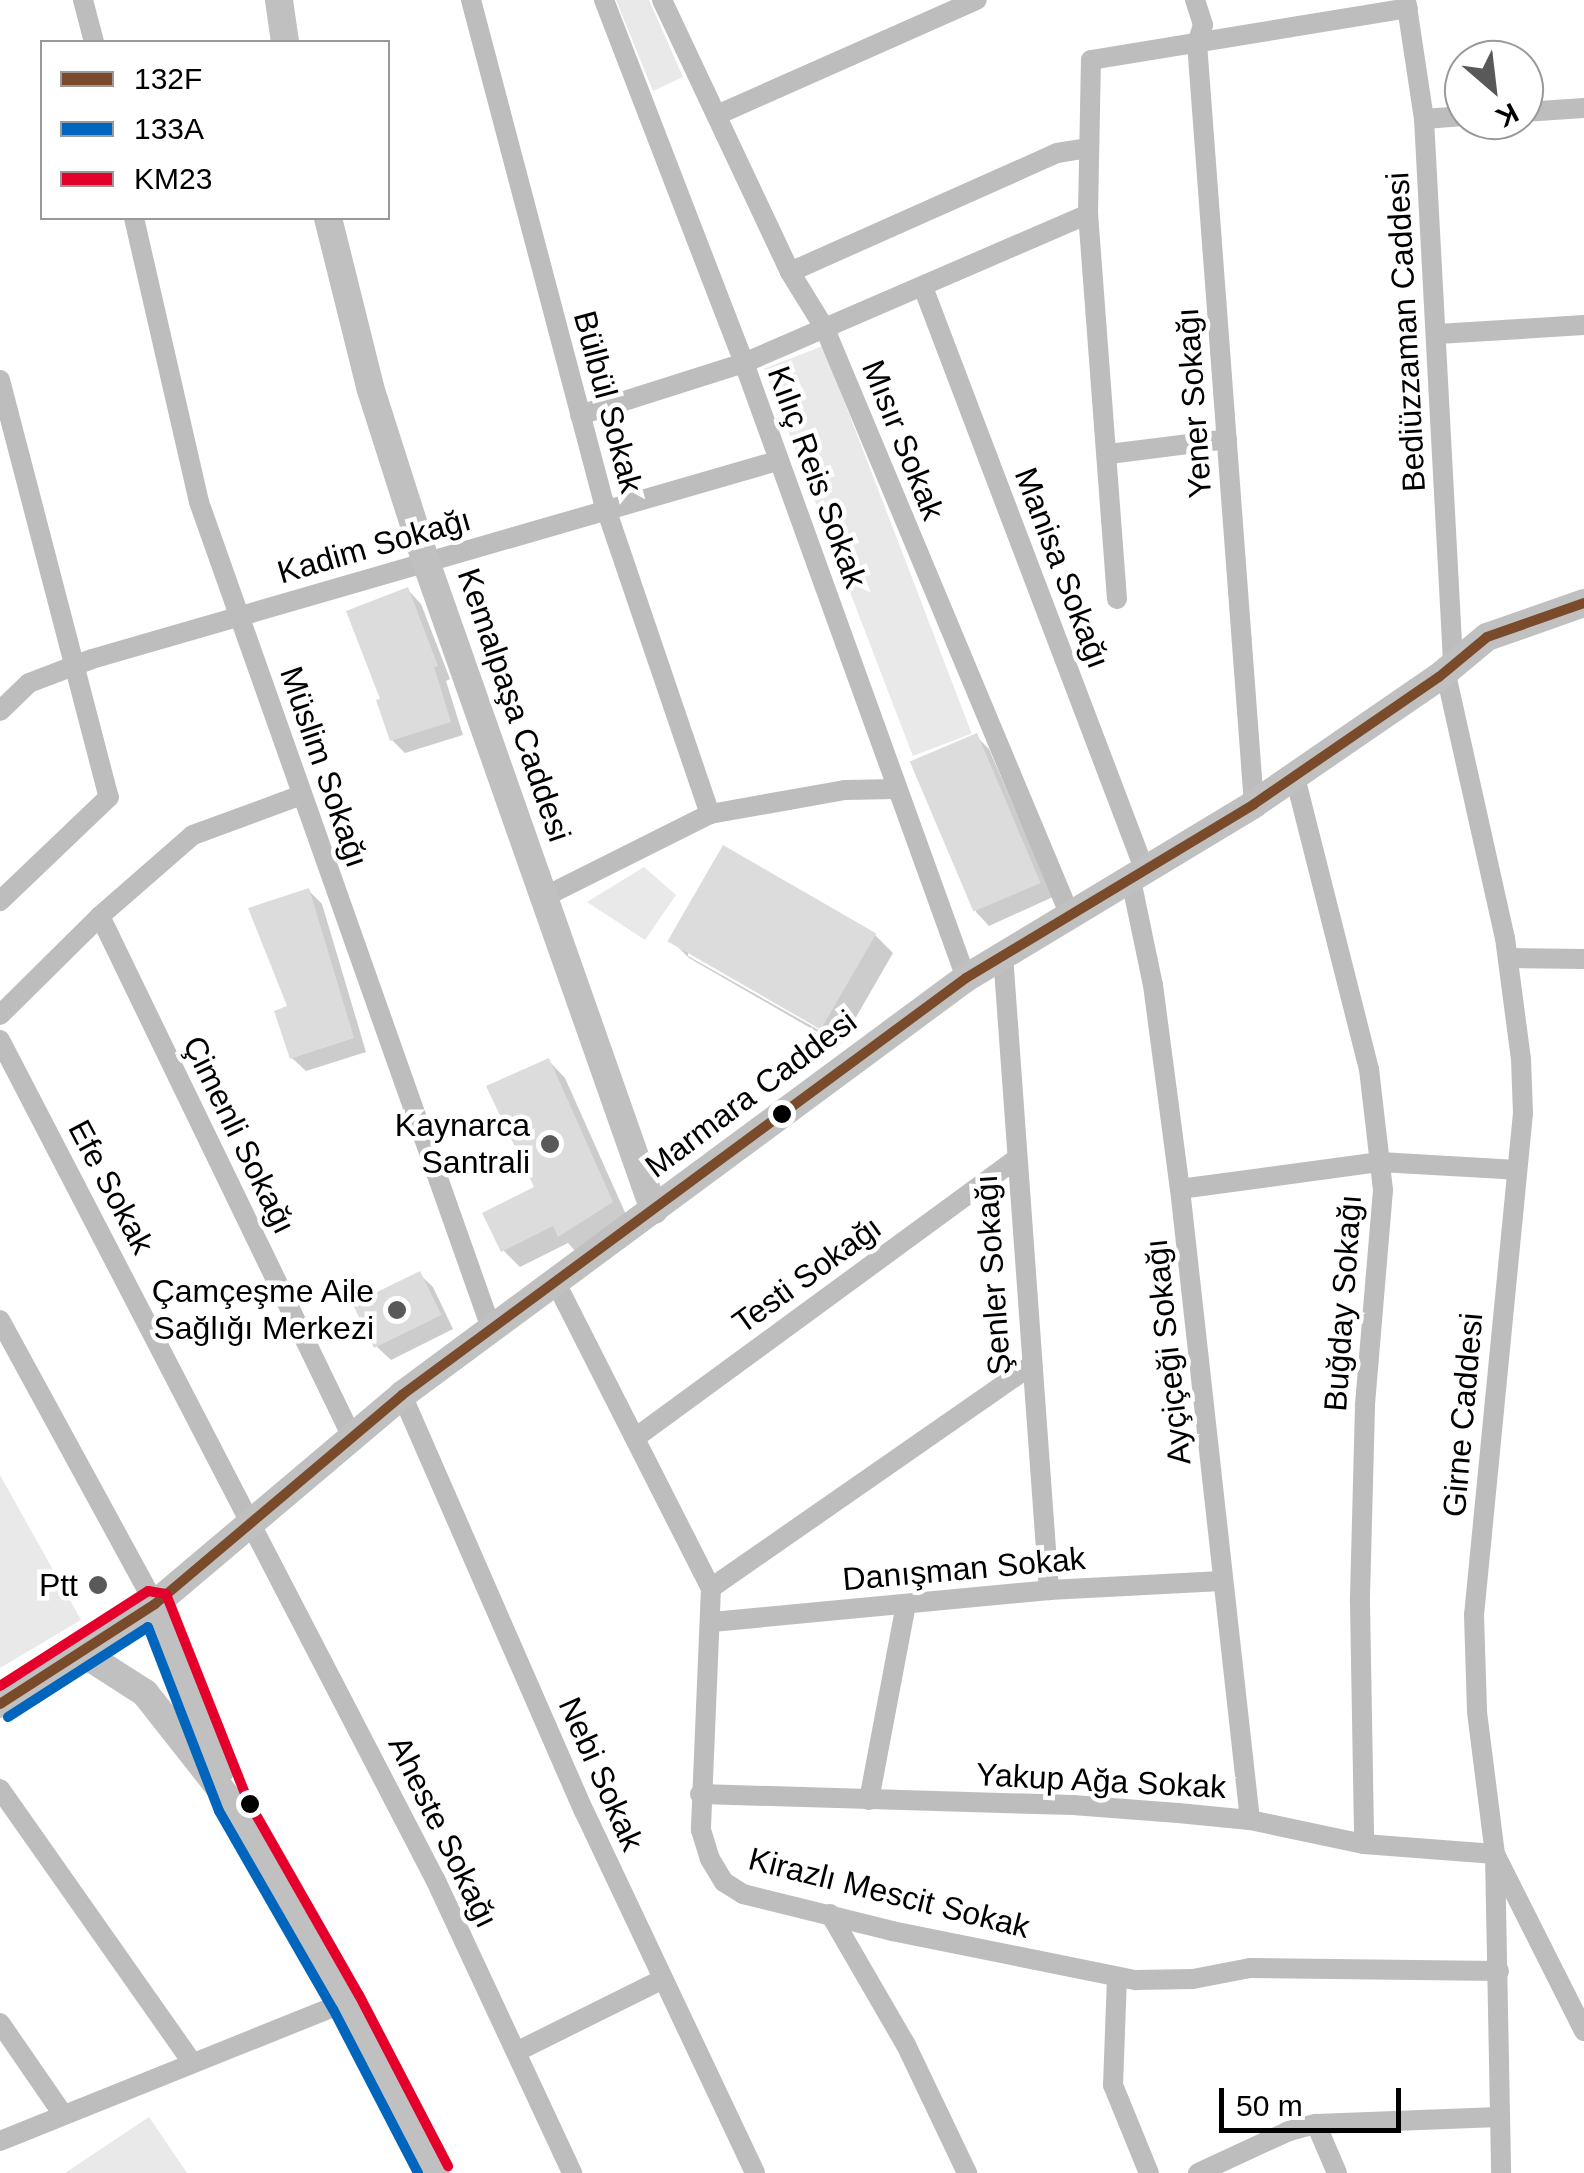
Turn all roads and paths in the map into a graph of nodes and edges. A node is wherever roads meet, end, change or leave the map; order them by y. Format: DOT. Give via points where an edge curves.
graph roads {
  1 [pos="83,0"];
  2 [pos="279,0"];
  3 [pos="471,0"];
  4 [pos="604,0"];
  5 [pos="662,0"];
  6 [pos="977,0"];
  7 [pos="1195,0"];
  8 [pos="1407,4"];
  9 [pos="93,40"];
  10 [pos="286,40"];
  11 [pos="1197,43"];
  12 [pos="1584,108"];
  13 [pos="1544,111"];
  14 [pos="717,115"];
  15 [pos="1444,118"];
  16 [pos="1424,119"];
  17 [pos="1089,148"];
  18 [pos="1088,214"];
  19 [pos="134,220"];
  20 [pos="328,220"];
  21 [pos="790,272"];
  22 [pos="923,286"];
  23 [pos="1584,325"];
  24 [pos="824,329"];
  25 [pos="1438,334"];
  26 [pos="744,363"];
  27 [pos="0,380"];
  28 [pos="580,415"];
  29 [pos="1227,438"];
  30 [pos="1109,454"];
  31 [pos="777,460"];
  32 [pos="606,510"];
  33 [pos="426,562"];
  34 [pos="1117,598"];
  35 [pos="1584,604"];
  36 [pos="240,617"];
  37 [pos="72,666"];
  38 [pos="1449,666"];
  39 [pos="3,703"];
  40 [pos="1295,776"];
  41 [pos="896,788"];
  42 [pos="302,795"];
  43 [pos="1254,804"];
  44 [pos="710,814"];
  45 [pos="1138,875"];
  46 [pos="544,897"];
  47 [pos="0,901"];
  48 [pos="1068,913"];
  49 [pos="100,916"];
  50 [pos="1003,955"];
  51 [pos="1508,958"];
  52 [pos="1584,959"];
  53 [pos="966,978"];
  54 [pos="0,1016"];
  55 [pos="0,1040"];
  56 [pos="1014,1161"];
  57 [pos="1380,1162"];
  58 [pos="1517,1170"];
  59 [pos="1180,1189"];
  60 [pos="654,1210"];
  61 [pos="556,1283"];
  62 [pos="0,1320"];
  63 [pos="492,1328"];
  64 [pos="1030,1366"];
  65 [pos="402,1395"];
  66 [pos="351,1435"];
  67 [pos="635,1438"];
  68 [pos="253,1522"];
  69 [pos="1222,1581"];
  70 [pos="711,1588"];
  71 [pos="1049,1590"];
  72 [pos="155,1604"];
  73 [pos="906,1604"];
  74 [pos="712,1622"];
  75 [pos="81,1652"];
  76 [pos="0,1704"];
  77 [pos="0,1788"];
  78 [pos="700,1794"];
  79 [pos="869,1800"];
  80 [pos="233,1805"];
  81 [pos="1250,1820"];
  82 [pos="1364,1844"];
  83 [pos="1495,1854"];
  84 [pos="830,1914"];
  85 [pos="1500,1971"];
  86 [pos="1118,1977"];
  87 [pos="661,1980"];
  88 [pos="346,2002"];
  89 [pos="0,2023"];
  90 [pos="1584,2031"];
  91 [pos="516,2052"];
  92 [pos="191,2060"];
  93 [pos="62,2114"];
  94 [pos="1499,2117"];
  95 [pos="1316,2124"];
  96 [pos="0,2141"];
  97 [pos="435,2173"];
  98 [pos="572,2173"];
  99 [pos="754,2173"];
  100 [pos="966,2173"];
  101 [pos="1148,2173"];
  102 [pos="1198,2173"];
  103 [pos="1337,2173"];
  104 [pos="1501,2173"];
  1 -- 9 [label="street"];
  2 -- 10 [label="street"];
  3 -- 28 [label="street, Bülbül Sokak"];
  4 -- 26 [label="street, Kılıç Reis Sokak"];
  5 -- 14 [label="street, Mısır Sokak"];
  6 -- 14 [label="street"];
  7 -- 11 [label="street, Yener Sokağı" via="1204,25"];
  8 -- 11 [label="street"];
  8 -- 16 [label="street, Bediüzzaman Caddesi"];
  11 -- 17 [label="street" via="1091,60"];
  11 -- 29 [label="street, Yener Sokağı"];
  12 -- 13 [label="street"];
  14 -- 21 [label="street, Mısır Sokak"];
  15 -- 16 [label="street"];
  16 -- 25 [label="street, Bediüzzaman Caddesi"];
  17 -- 18 [label="street"];
  17 -- 21 [label="street" via="1058,153"];
  18 -- 22 [label="street"];
  18 -- 30 [label="street"];
  19 -- 36 [label="street, Müslim Sokağı" via="199,502"];
  20 -- 33 [label="street, Kemalpaşa Caddesi" via="370,387"];
  21 -- 24 [label="street, Mısır Sokak"];
  22 -- 24 [label="street"];
  22 -- 45 [label="street, Manisa Sokağı"];
  23 -- 25 [label="street"];
  24 -- 26 [label="street"];
  24 -- 48 [label="street, Mısır Sokak"];
  25 -- 38 [label="street, Bediüzzaman Caddesi"];
  26 -- 28 [label="street"];
  26 -- 31 [label="street, Kılıç Reis Sokak"];
  27 -- 37 [label="street"];
  28 -- 32 [label="street, Bülbül Sokak"];
  29 -- 30 [label="street"];
  29 -- 43 [label="street, Yener Sokağı"];
  30 -- 34 [label="street"];
  31 -- 32 [label="street, Kadim Sokağı"];
  31 -- 41 [label="street, Kılıç Reis Sokak"];
  32 -- 33 [label="street, Kadim Sokağı"];
  32 -- 44 [label="street, Bülbül Sokak"];
  33 -- 36 [label="street, Kadim Sokağı"];
  33 -- 46 [label="street, Kemalpaşa Caddesi"];
  35 -- 38 [label="street, Marmara Caddesi" via="1510,626"];
  36 -- 37 [label="street, Kadim Sokağı"];
  36 -- 42 [label="street, Müslim Sokağı"];
  37 -- 39 [label="street, Kadim Sokağı" via="29,682"];
  37 -- 47 [label="street" via="109,798"];
  38 -- 40 [label="street, Marmara Caddesi"];
  38 -- 51 [label="street, Girne Caddesi"];
  40 -- 43 [label="street, Marmara Caddesi"];
  40 -- 57 [label="street, Buğday Sokağı" via="1369,1069"];
  41 -- 44 [label="street" via="845,790"];
  41 -- 53 [label="street, Kılıç Reis Sokak"];
  42 -- 49 [label="street" via="193,835"];
  42 -- 63 [label="street, Müslim Sokağı"];
  43 -- 45 [label="street, Marmara Caddesi"];
  44 -- 46 [label="street"];
  45 -- 48 [label="street, Marmara Caddesi"];
  45 -- 59 [label="street, Ayçiçeği Sokağı"];
  46 -- 60 [label="street, Kemalpaşa Caddesi"];
  48 -- 50 [label="street, Marmara Caddesi"];
  49 -- 54 [label="street"];
  49 -- 66 [label="street, Çimenli Sokağı"];
  50 -- 53 [label="street, Marmara Caddesi"];
  50 -- 56 [label="street, Şenler Sokağı"];
  51 -- 52 [label="street"];
  51 -- 58 [label="street, Girne Caddesi" via="1522,1077"];
  53 -- 60 [label="street, Marmara Caddesi"];
  55 -- 68 [label="street, Efe Sokak"];
  56 -- 64 [label="street, Şenler Sokağı"];
  56 -- 67 [label="street, Testi Sokağı"];
  57 -- 58 [label="street"];
  57 -- 59 [label="street"];
  57 -- 82 [label="street, Buğday Sokağı" via="1360,1603"];
  58 -- 83 [label="street, Girne Caddesi" via="1474,1615 1476,1696"];
  59 -- 69 [label="street, Ayçiçeği Sokağı"];
  60 -- 61 [label="street, Marmara Caddesi"];
  61 -- 63 [label="street, Marmara Caddesi"];
  61 -- 67 [label="street, Kirazlı Mescit Sokak"];
  62 -- 72 [label="street"];
  63 -- 65 [label="street, Marmara Caddesi"];
  64 -- 70 [label="street"];
  64 -- 71 [label="street, Şenler Sokağı"];
  65 -- 66 [label="street, Marmara Caddesi"];
  65 -- 87 [label="street, Nebi Sokak"];
  66 -- 68 [label="street, Marmara Caddesi"];
  67 -- 70 [label="street, Kirazlı Mescit Sokak"];
  68 -- 72 [label="street, Marmara Caddesi"];
  68 -- 91 [label="street, Aheste Sokağı"];
  69 -- 71 [label="street, Danışman Sokak"];
  69 -- 81 [label="street, Ayçiçeği Sokağı"];
  70 -- 74 [label="street, Kirazlı Mescit Sokak"];
  71 -- 73 [label="street, Danışman Sokak"];
  72 -- 75 [label="street, Marmara Caddesi"];
  72 -- 80 [label="street"];
  73 -- 74 [label="street, Danışman Sokak"];
  73 -- 79 [label="street"];
  74 -- 78 [label="street, Kirazlı Mescit Sokak"];
  75 -- 76 [label="street, Marmara Caddesi"];
  75 -- 80 [label="street" via="145,1692"];
  77 -- 92 [label="street"];
  78 -- 79 [label="street, Yakup Ağa Sokak"];
  78 -- 84 [label="street, Kirazlı Mescit Sokak" via="701,1830 724,1882 743,1894"];
  79 -- 81 [label="street, Yakup Ağa Sokak" via="1073,1805"];
  80 -- 88 [label="street"];
  81 -- 82 [label="street, Yakup Ağa Sokak"];
  82 -- 83 [label="street, Yakup Ağa Sokak"];
  83 -- 85 [label="street, Girne Caddesi"];
  83 -- 90 [label="street"];
  84 -- 86 [label="street, Kirazlı Mescit Sokak"];
  84 -- 100 [label="street" via="906,2046"];
  85 -- 86 [label="street, Kirazlı Mescit Sokak" via="1250,1968 1193,1979"];
  85 -- 94 [label="street, Girne Caddesi"];
  86 -- 101 [label="street" via="1113,2085"];
  87 -- 91 [label="street"];
  87 -- 99 [label="street, Nebi Sokak"];
  88 -- 92 [label="street"];
  88 -- 97 [label="street"];
  89 -- 93 [label="street"];
  91 -- 98 [label="street, Aheste Sokağı"];
  92 -- 93 [label="street"];
  93 -- 96 [label="street"];
  94 -- 95 [label="street"];
  94 -- 104 [label="street, Girne Caddesi"];
  95 -- 102 [label="street"];
  95 -- 103 [label="street"];
}
